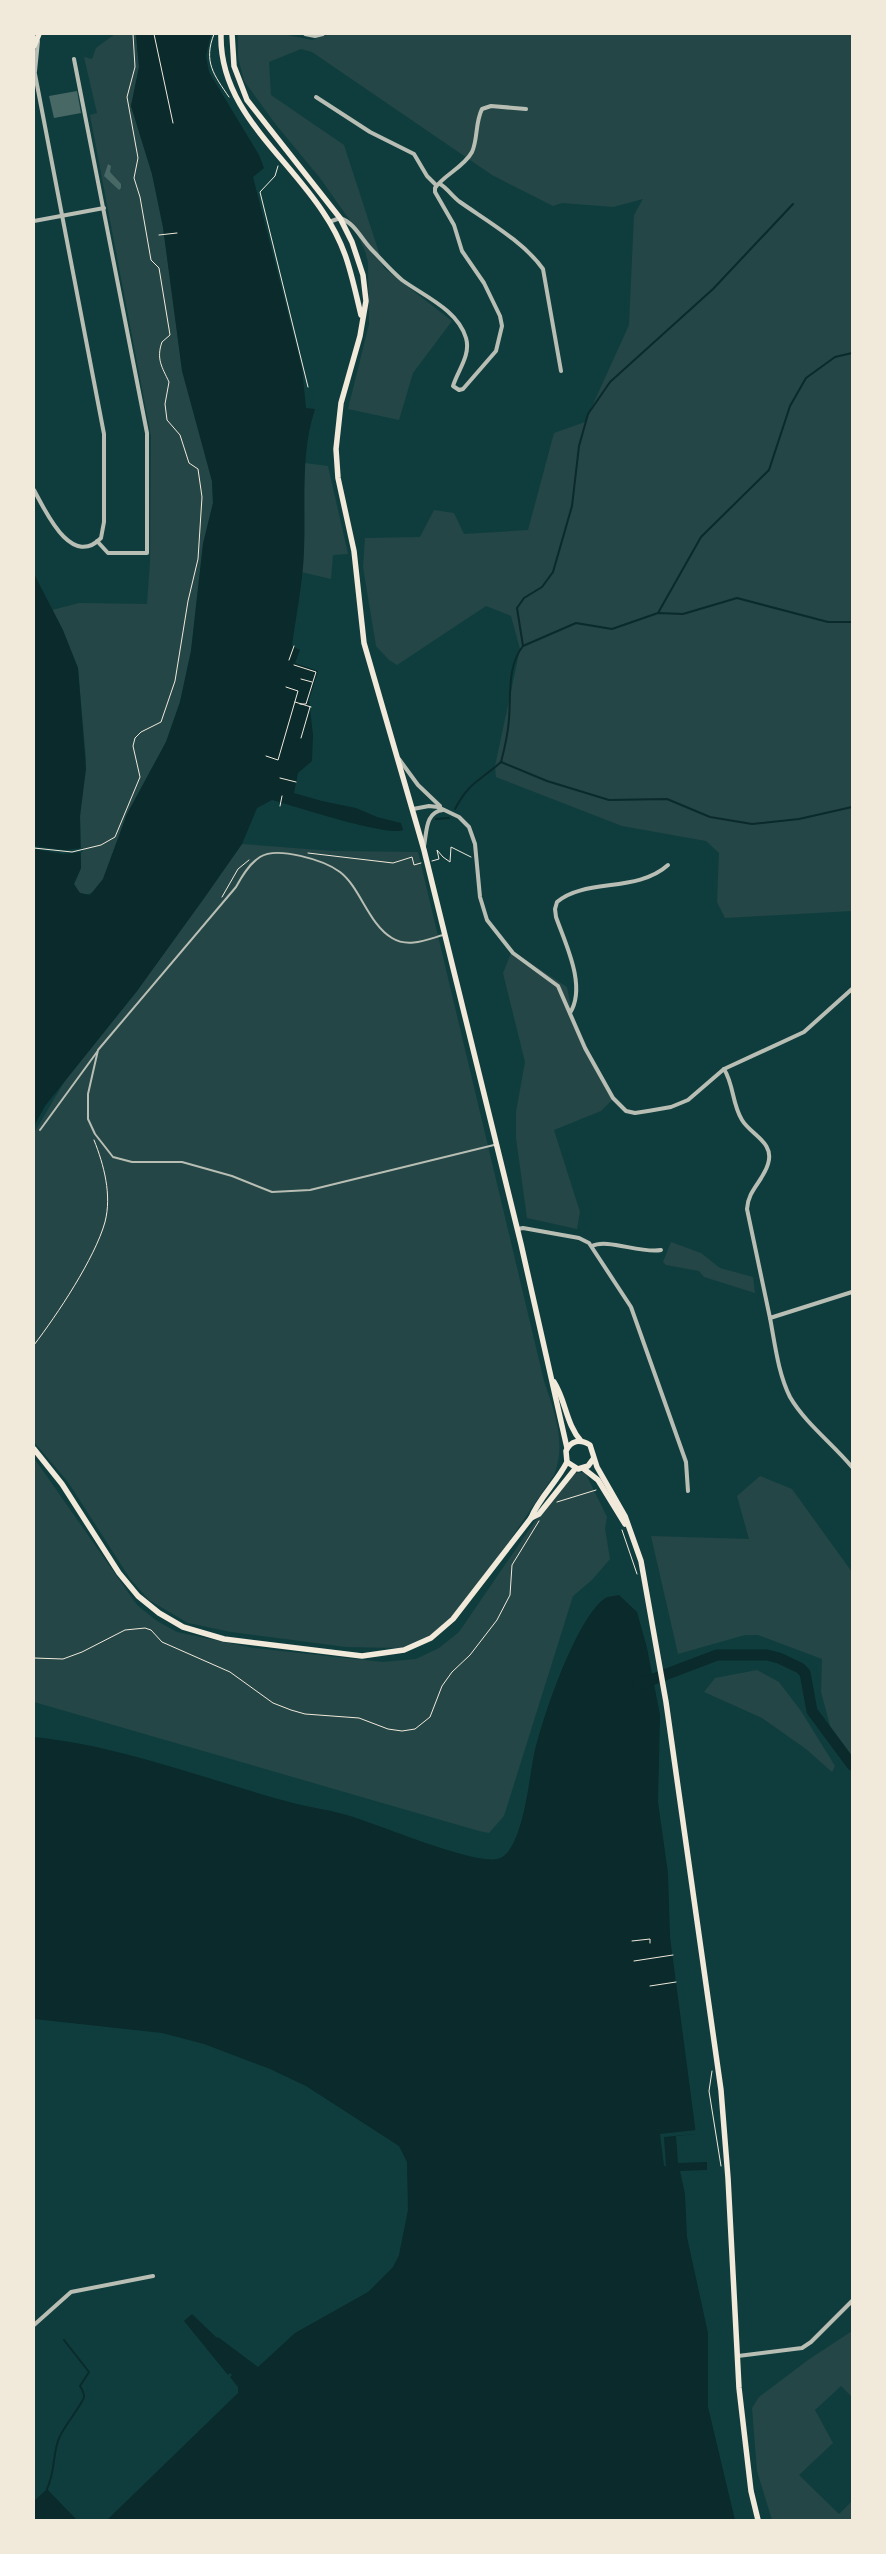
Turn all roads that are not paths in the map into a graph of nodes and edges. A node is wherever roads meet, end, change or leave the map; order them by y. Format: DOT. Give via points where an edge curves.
graph roads {
  1 [pos="40,34"];
  2 [pos="222,34"];
  3 [pos="232,34"];
  4 [pos="305,34"];
  5 [pos="323,34"];
  6 [pos="36,44"];
  7 [pos="74,58"];
  8 [pos="34,71"];
  9 [pos="316,97"];
  10 [pos="526,109"];
  11 [pos="438,185"];
  12 [pos="104,208"];
  13 [pos="62,216"];
  14 [pos="340,218"];
  15 [pos="34,221"];
  16 [pos="329,222"];
  17 [pos="361,317"];
  18 [pos="561,372"];
  19 [pos="34,490"];
  20 [pos="97,541"];
  21 [pos="398,757"];
  22 [pos="413,809"];
  23 [pos="445,809"];
  24 [pos="424,848"];
  25 [pos="668,865"];
  26 [pos="446,934"];
  27 [pos="852,989"];
  28 [pos="570,1013"];
  29 [pos="98,1050"];
  30 [pos="724,1069"];
  31 [pos="40,1130"];
  32 [pos="497,1145"];
  33 [pos="518,1229"];
  34 [pos="592,1246"];
  35 [pos="661,1250"];
  36 [pos="852,1292"];
  37 [pos="770,1318"];
  38 [pos="553,1380"];
  39 [pos="581,1441"];
  40 [pos="567,1448"];
  41 [pos="34,1449"];
  42 [pos="594,1458"];
  43 [pos="567,1462"];
  44 [pos="852,1466"];
  45 [pos="575,1469"];
  46 [pos="584,1469"];
  47 [pos="688,1491"];
  48 [pos="531,1518"];
  49 [pos="624,1528"];
  50 [pos="153,2276"];
  51 [pos="852,2301"];
  52 [pos="34,2325"];
  53 [pos="738,2356"];
  54 [pos="758,2520"];
  1 -- 6 [label="main road"];
  2 -- 16 [label="main road" via="224,70 240,105"];
  3 -- 14 [label="main road" via="234,66 247,100"];
  4 -- 5 [label="street"];
  6 -- 8 [label="street"];
  7 -- 12 [label="street"];
  8 -- 13 [label="street"];
  9 -- 11 [label="street" via="370,132 414,154 427,176"];
  10 -- 11 [label="street" via="491,106 482,109 477,119 473,150"];
  11 -- 14 [label="street" via="435,192 454,225 462,251 484,283 502,326 496,351 463,389 453,386 468,346 461,328 438,303 401,278 368,246 352,225"];
  11 -- 18 [label="street" via="494,224 535,258 542,269"];
  12 -- 13 [label="street"];
  12 -- 20 [label="street" via="147,433 148,554 108,553"];
  13 -- 15 [label="street"];
  13 -- 20 [label="street" via="104,434 104,529"];
  14 -- 16 [label="street"];
  14 -- 17 [label="main road" via="363,275 366,301"];
  16 -- 17 [label="main road" via="349,261"];
  17 -- 21 [label="main road" via="360,336 341,403 336,462 354,552 364,643"];
  19 -- 20 [label="street" via="65,539 82,545"];
  21 -- 22 [label="main road"];
  21 -- 23 [label="street" via="427,796"];
  22 -- 23 [label="street" via="429,806"];
  22 -- 24 [label="main road"];
  23 -- 24 [label="street" via="432,813"];
  23 -- 28 [label="street" via="469,827 475,844 480,897 487,920 513,954 558,986"];
  24 -- 26 [label="main road"];
  25 -- 28 [label="street" via="632,882 580,892 557,902 554,909 575,975 575,998"];
  26 -- 29 [label="lane" via="415,943 393,939 380,930 341,872 309,857 261,856 246,869 236,887"];
  26 -- 32 [label="main road"];
  27 -- 30 [label="street" via="804,1032"];
  28 -- 30 [label="street" via="581,1041 613,1098 626,1111 635,1113 679,1104 691,1098"];
  29 -- 31 [label="lane"];
  29 -- 32 [label="lane" via="88,1094 88,1119 113,1157 132,1162 182,1162 232,1176 272,1192 310,1190"];
  30 -- 37 [label="street" via="742,1121 768,1150 768,1164 750,1193 747,1209"];
  32 -- 33 [label="main road"];
  33 -- 34 [label="street" via="579,1238"];
  33 -- 38 [label="main road"];
  34 -- 35 [label="street" via="603,1244 646,1252"];
  34 -- 47 [label="street" via="631,1306 639,1325 686,1462"];
  36 -- 37 [label="street"];
  37 -- 44 [label="street" via="782,1376 790,1395"];
  38 -- 39 [label="main road" via="573,1431"];
  38 -- 40 [label="main road"];
  39 -- 40 [label="main road"];
  39 -- 42 [label="main road" via="590,1445"];
  40 -- 43 [label="main road"];
  41 -- 48 [label="main road" via="62,1484 119,1573 138,1596 172,1621 224,1639 362,1656 404,1650 431,1638 454,1619"];
  42 -- 46 [label="main road"];
  42 -- 49 [label="main road" via="625,1516"];
  43 -- 45 [label="main road"];
  43 -- 48 [label="main road"];
  45 -- 46 [label="main road"];
  45 -- 48 [label="main road" via="539,1514"];
  46 -- 49 [label="main road" via="598,1480"];
  49 -- 53 [label="main road" via="646,1580 721,2090"];
  50 -- 52 [label="street" via="71,2292"];
  51 -- 53 [label="street" via="802,2348"];
  53 -- 54 [label="main road" via="744,2439"];
}
